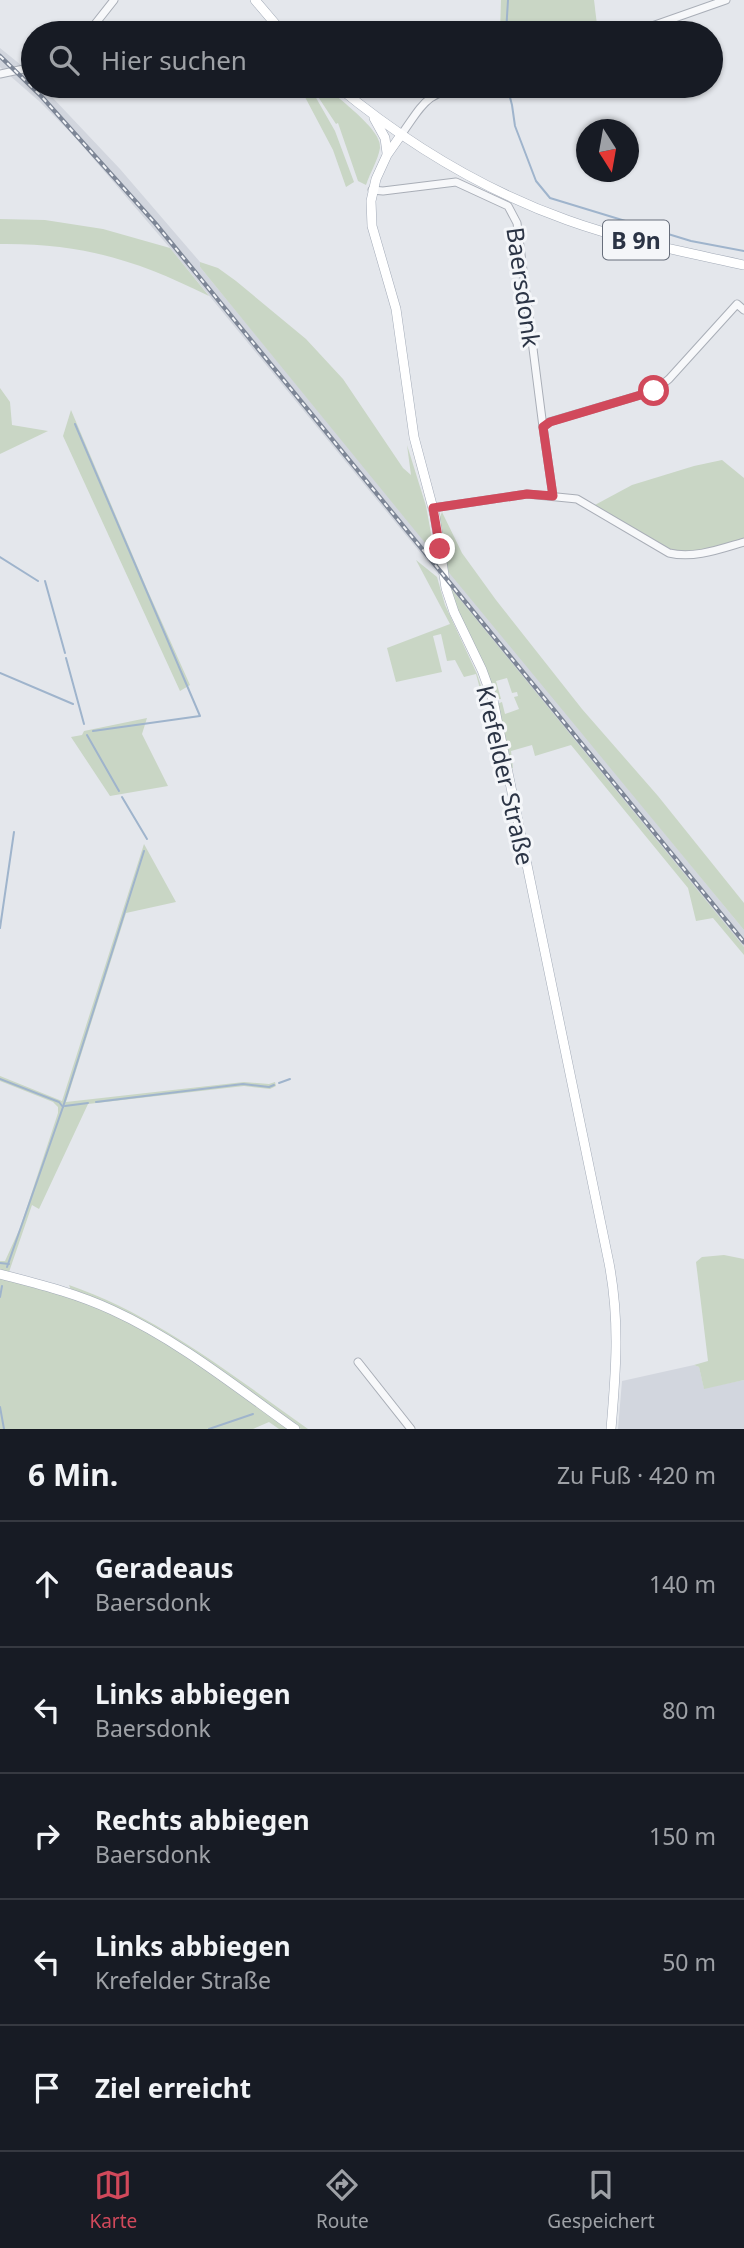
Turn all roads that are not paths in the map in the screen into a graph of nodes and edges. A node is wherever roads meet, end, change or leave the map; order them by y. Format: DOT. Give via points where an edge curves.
graph roads {
  1 [pos="114,0"];
  2 [pos="255,0"];
  3 [pos="726,0"];
  4 [pos="97,21"];
  5 [pos="273,21"];
  6 [pos="666,21"];
  7 [pos="21,70"];
  8 [pos="0,74"];
  9 [pos="353,98"];
  10 [pos="430,98"];
  11 [pos="372,113"];
  12 [pos="401,135"];
  13 [pos="387,155"];
  14 [pos="372,190"];
  15 [pos="744,265"];
  16 [pos="744,310"];
  17 [pos="543,427"];
  18 [pos="553,496"];
  19 [pos="433,508"];
  20 [pos="744,542"];
  21 [pos="0,1274"];
  22 [pos="358,1362"];
  23 [pos="295,1429"];
  24 [pos="411,1429"];
  25 [pos="611,1429"];
  1 -- 4 [label="street"];
  2 -- 5 [label="main road"];
  3 -- 6 [label="street"];
  7 -- 8 [label="street"];
  9 -- 11 [label="main road"];
  10 -- 12 [label="street"];
  11 -- 12 [label="main road"];
  11 -- 13 [label="main road" via="385,138"];
  12 -- 13 [label="main road, Krefelder Straße"];
  12 -- 15 [label="main road, B 9n" via="458,171 541,211 601,231"];
  13 -- 14 [label="main road, Krefelder Straße"];
  14 -- 17 [label="street, Baersdonk" via="456,182 508,206 517,223"];
  14 -- 19 [label="main road, Krefelder Straße" via="372,226 396,309 414,438"];
  16 -- 17 [label="street" via="737,304 654,391"];
  17 -- 18 [label="street, Baersdonk"];
  18 -- 19 [label="street" via="527,494"];
  18 -- 20 [label="street" via="577,499 681,556"];
  19 -- 25 [label="main road, Krefelder Straße" via="446,588 493,700 610,1266 618,1333"];
  21 -- 23 [label="main road" via="64,1290 113,1310 181,1348"];
  22 -- 24 [label="street"];
}
